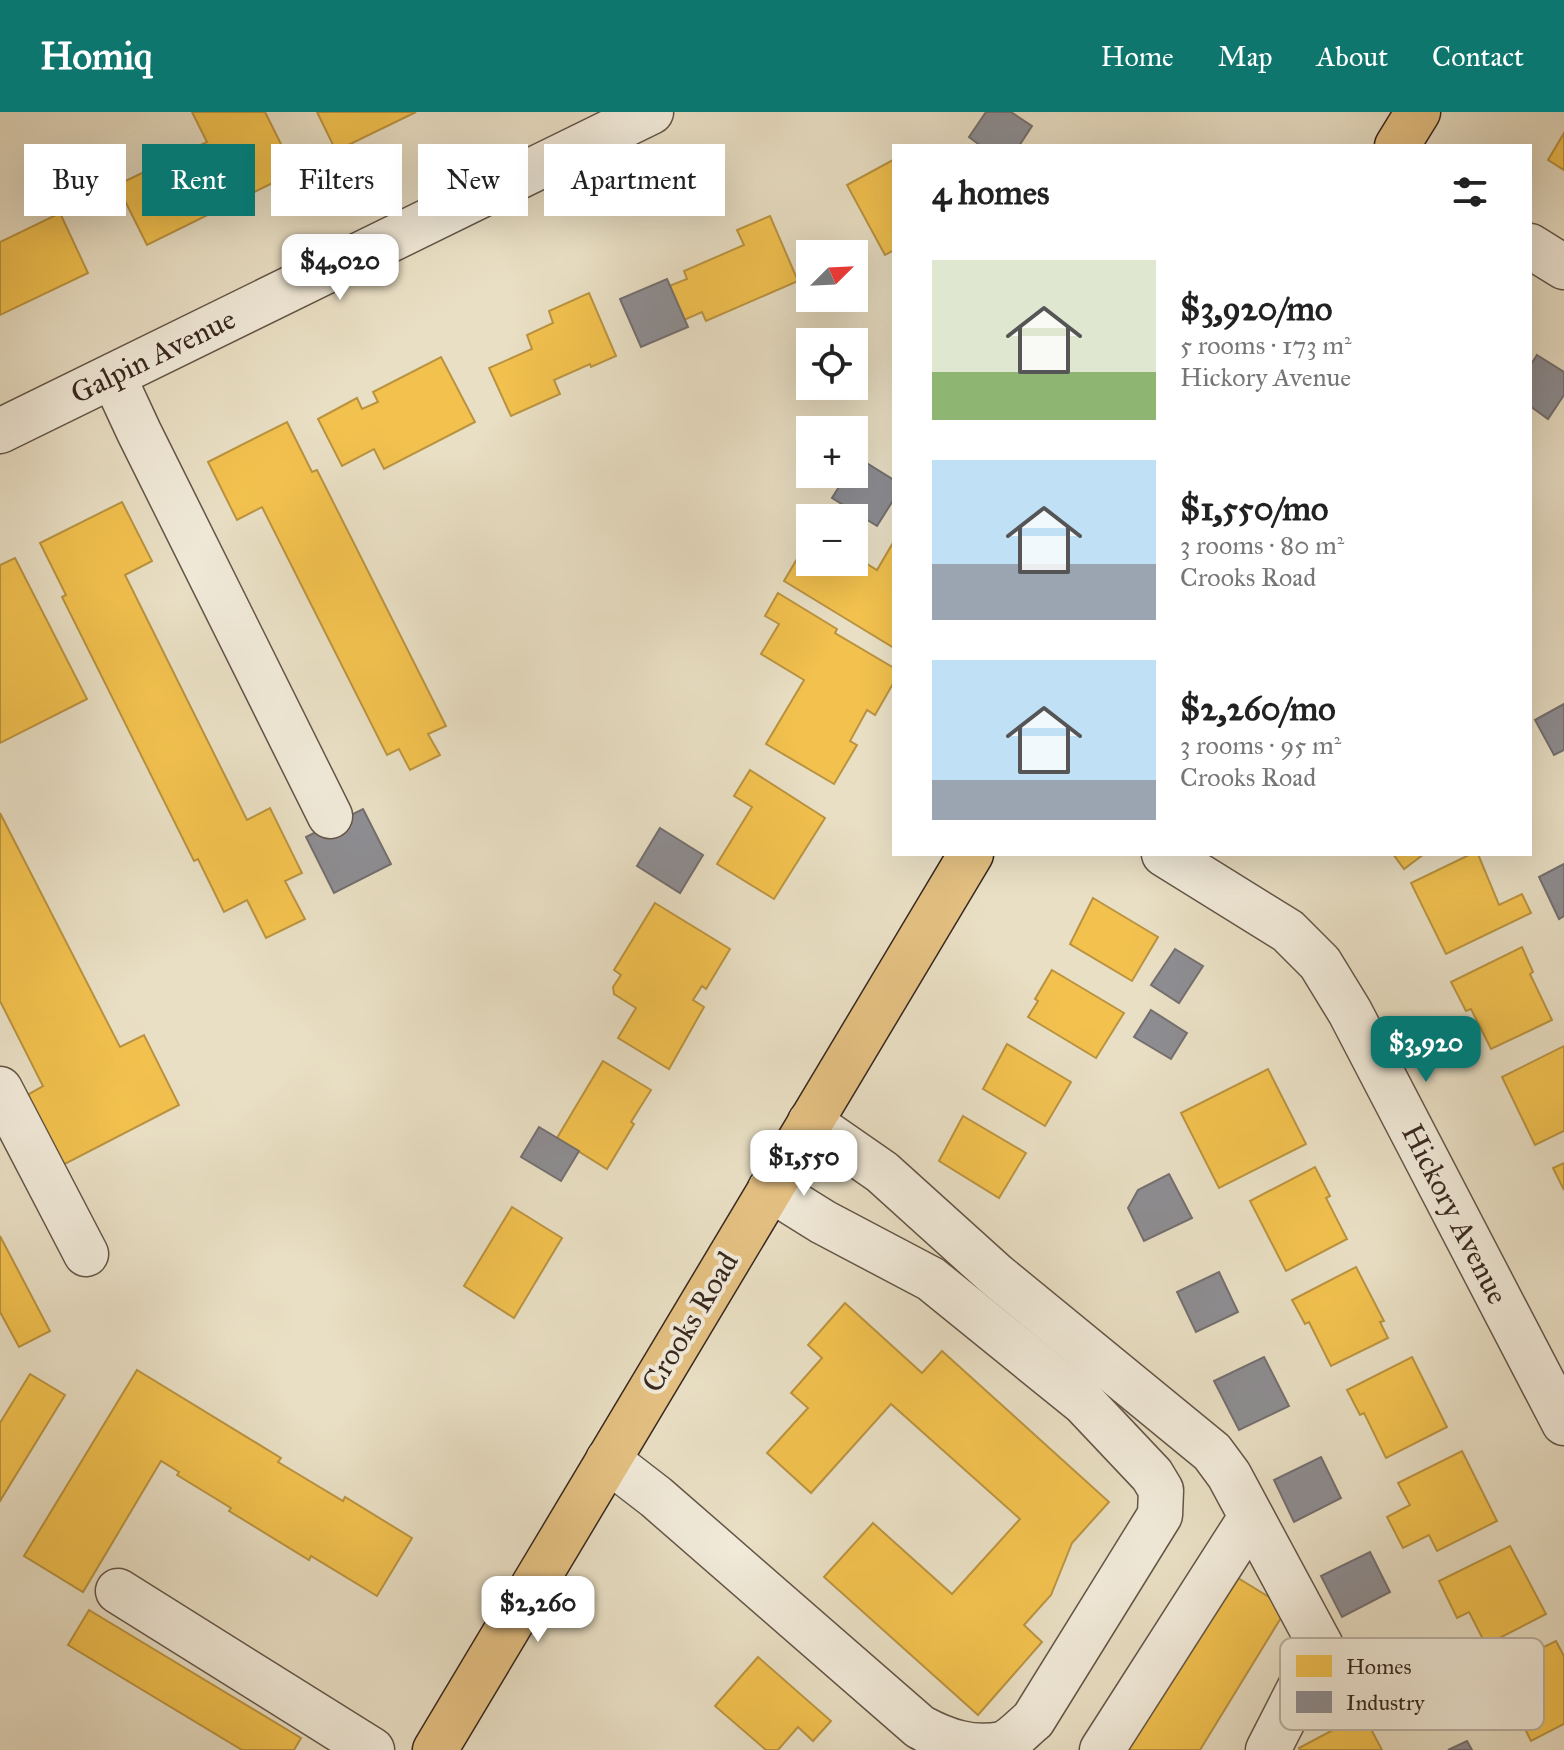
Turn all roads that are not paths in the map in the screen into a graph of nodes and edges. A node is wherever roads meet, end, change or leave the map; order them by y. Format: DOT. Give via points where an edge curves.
graph roads {
  1 [pos="651,112"];
  2 [pos="1418,112"];
  3 [pos="1398,144"];
  4 [pos="1532,247"];
  5 [pos="1564,267"];
  6 [pos="113,376"];
  7 [pos="0,431"];
  8 [pos="330,816"];
  9 [pos="970,856"];
  10 [pos="1167,856"];
  11 [pos="0,1089"];
  12 [pos="810,1122"];
  13 [pos="770,1189"];
  14 [pos="86,1254"];
  15 [pos="1564,1423"];
  16 [pos="608,1460"];
  17 [pos="1251,1517"];
  18 [pos="118,1591"];
  19 [pos="1317,1638"];
  20 [pos="1280,1726"];
  21 [pos="372,1750"];
  22 [pos="435,1750"];
  23 [pos="1102,1750"];
  24 [pos="1268,1750"];
  1 -- 6 [label="street, Galpin Avenue"];
  2 -- 3 [label="main road"];
  4 -- 5 [label="street"];
  6 -- 7 [label="street, Galpin Avenue"];
  6 -- 8 [label="street"];
  9 -- 12 [label="main road, Crooks Road"];
  10 -- 15 [label="street, Hickory Avenue" via="1288,931 1320,963"];
  11 -- 14 [label="street"];
  12 -- 13 [label="main road, Crooks Road"];
  12 -- 17 [label="street" via="882,1172 996,1275 1212,1452"];
  13 -- 16 [label="main road, Crooks Road"];
  13 -- 16 [label="street" via="931,1279 1084,1403 1152,1475 1161,1490 1160,1515 1033,1720 1004,1743 973,1747 920,1727"];
  16 -- 22 [label="main road, Crooks Road"];
  17 -- 19 [label="street"];
  17 -- 23 [label="street"];
  18 -- 21 [label="street"];
  20 -- 24 [label="street"];
}
